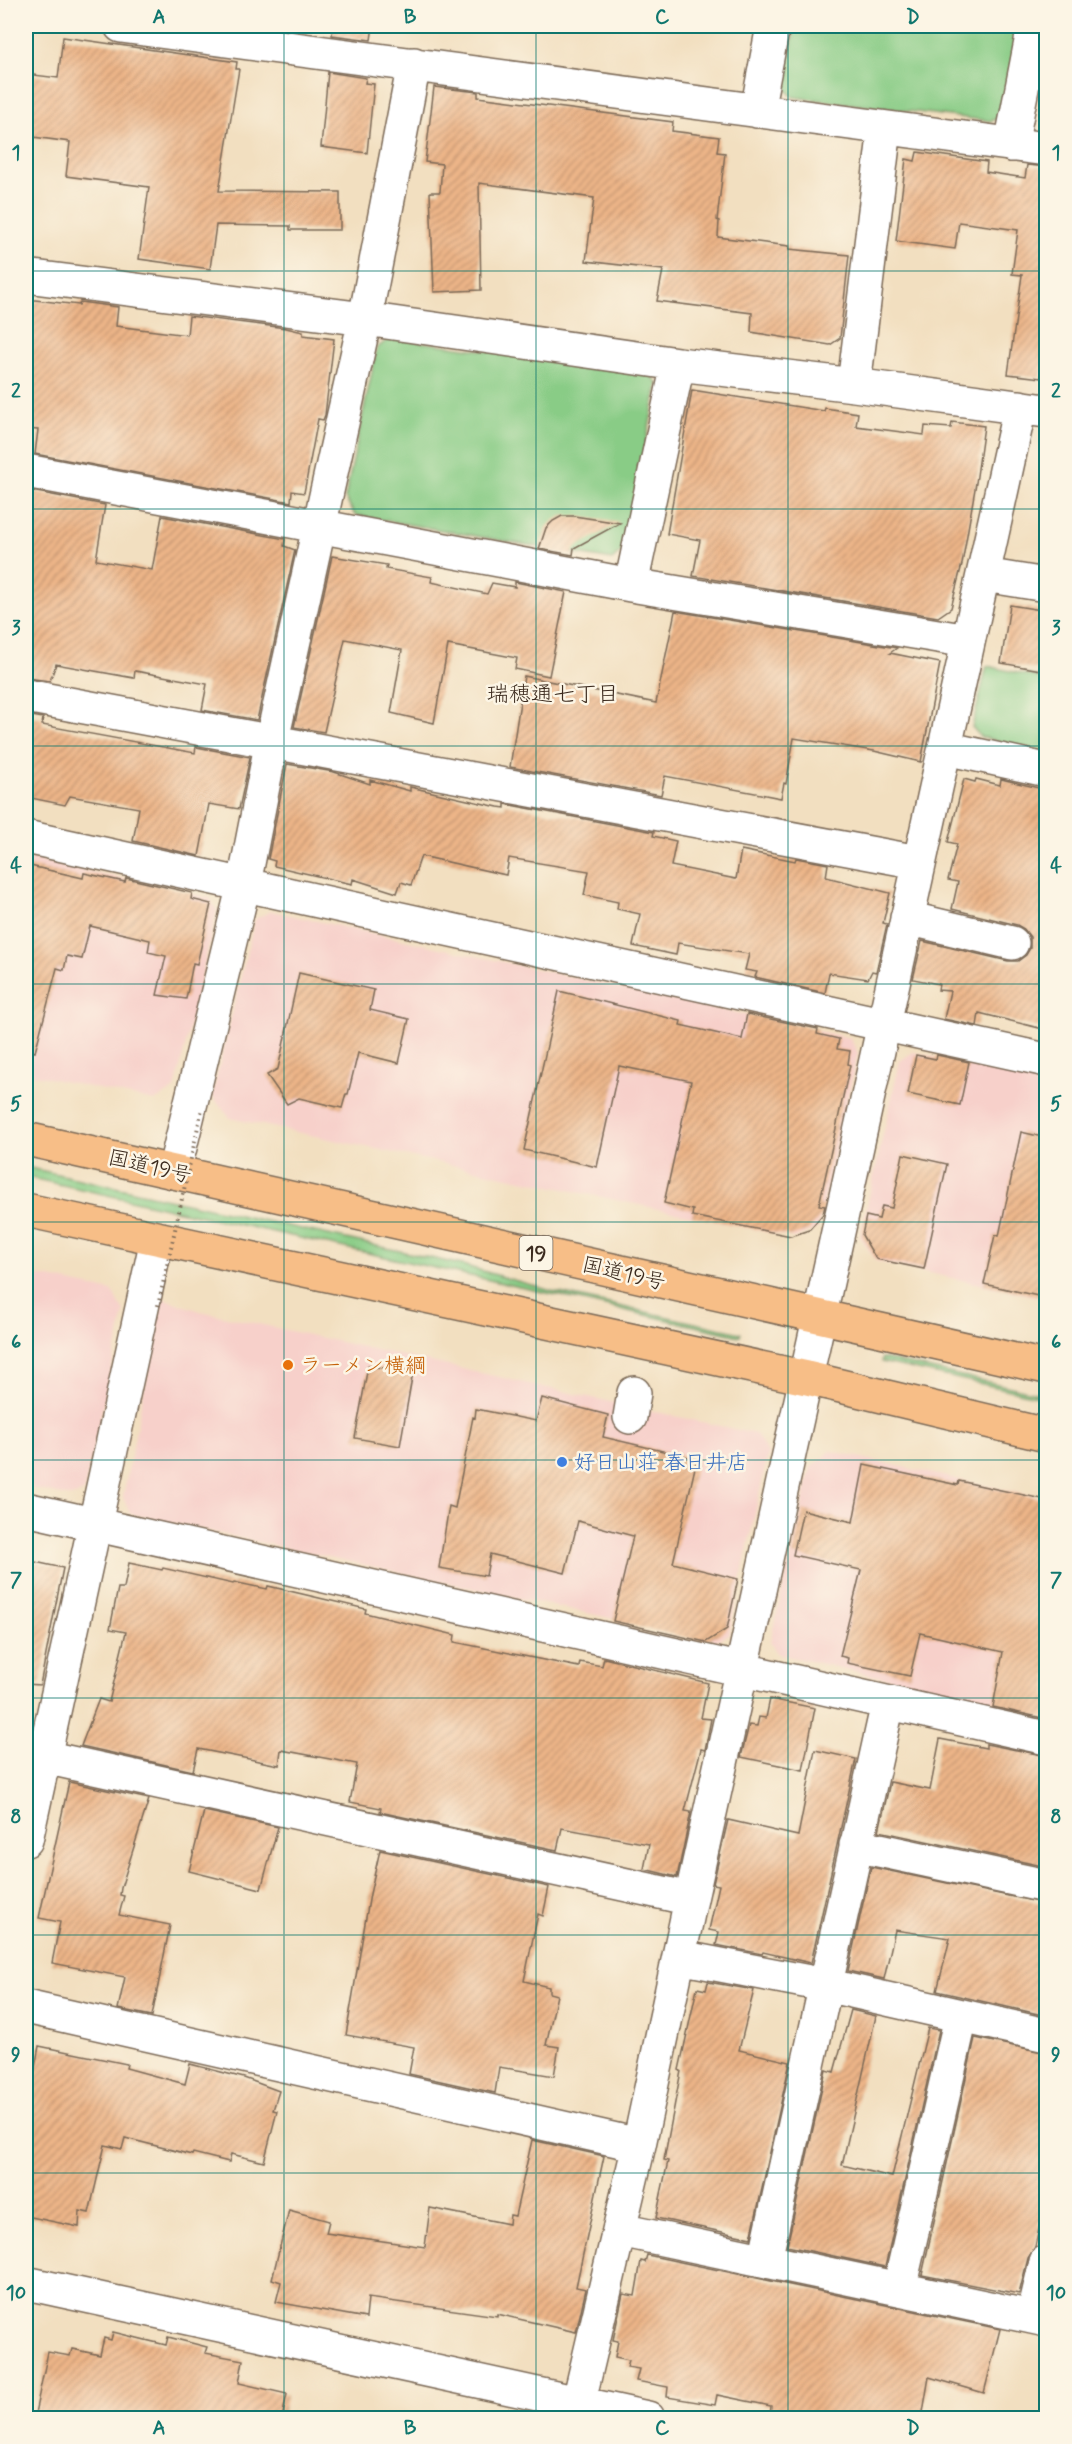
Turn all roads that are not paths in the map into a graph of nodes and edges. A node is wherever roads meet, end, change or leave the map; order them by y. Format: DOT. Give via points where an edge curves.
graph roads {
  1 [pos="121,26"];
  2 [pos="773,26"];
  3 [pos="1034,26"];
  4 [pos="414,64"];
  5 [pos="757,111"];
  6 [pos="885,128"];
  7 [pos="1011,145"];
  8 [pos="1047,149"];
  9 [pos="26,276"];
  10 [pos="365,319"];
  11 [pos="678,364"];
  12 [pos="854,385"];
  13 [pos="1033,409"];
  14 [pos="26,471"];
  15 [pos="321,526"];
  16 [pos="984,574"];
  17 [pos="631,585"];
  18 [pos="1047,585"];
  19 [pos="968,641"];
  20 [pos="26,696"];
  21 [pos="272,740"];
  22 [pos="945,748"];
  23 [pos="1047,770"];
  24 [pos="26,837"];
  25 [pos="918,862"];
  26 [pos="244,884"];
  27 [pos="907,918"];
  28 [pos="1012,943"];
  29 [pos="885,1024"];
  30 [pos="1047,1060"];
  31 [pos="26,1139"];
  32 [pos="174,1172"];
  33 [pos="26,1210"];
  34 [pos="157,1239"];
  35 [pos="820,1317"];
  36 [pos="1047,1367"];
  37 [pos="807,1378"];
  38 [pos="1047,1436"];
  39 [pos="26,1509"];
  40 [pos="94,1524"];
  41 [pos="742,1670"];
  42 [pos="888,1703"];
  43 [pos="1047,1738"];
  44 [pos="34,1755"];
  45 [pos="26,1840"];
  46 [pos="856,1845"];
  47 [pos="1047,1886"];
  48 [pos="691,1899"];
  49 [pos="679,1957"];
  50 [pos="825,1985"];
  51 [pos="26,2007"];
  52 [pos="961,2017"];
  53 [pos="1047,2035"];
  54 [pos="639,2145"];
  55 [pos="620,2230"];
  56 [pos="765,2260"];
  57 [pos="1047,2262"];
  58 [pos="26,2283"];
  59 [pos="899,2289"];
  60 [pos="1040,2319"];
  61 [pos="577,2410"];
  62 [pos="648,2418"];
  1 -- 4 [label="street"];
  2 -- 5 [label="street"];
  3 -- 7 [label="street"];
  4 -- 5 [label="street"];
  4 -- 10 [label="street"];
  5 -- 6 [label="street"];
  6 -- 7 [label="street"];
  6 -- 12 [label="street"];
  7 -- 8 [label="street"];
  9 -- 10 [label="street"];
  10 -- 11 [label="street"];
  10 -- 15 [label="street"];
  11 -- 12 [label="street"];
  11 -- 17 [label="street"];
  12 -- 13 [label="street"];
  13 -- 16 [label="street"];
  14 -- 15 [label="street"];
  15 -- 17 [label="street"];
  15 -- 21 [label="street"];
  16 -- 18 [label="street"];
  16 -- 19 [label="street"];
  17 -- 19 [label="street"];
  19 -- 22 [label="street"];
  20 -- 21 [label="street"];
  21 -- 25 [label="street"];
  21 -- 26 [label="street"];
  22 -- 23 [label="street"];
  22 -- 25 [label="street"];
  24 -- 26 [label="street"];
  25 -- 27 [label="street"];
  26 -- 29 [label="street"];
  26 -- 32 [label="street"];
  27 -- 28 [label="street"];
  27 -- 29 [label="street"];
  29 -- 30 [label="street"];
  29 -- 35 [label="street"];
  31 -- 32 [label="highway, 国道19号 / 19"];
  32 -- 35 [label="highway, 国道19号 / 19"];
  33 -- 34 [label="highway"];
  34 -- 37 [label="highway"];
  34 -- 40 [label="street"];
  35 -- 36 [label="highway, 国道19号 / 19"];
  35 -- 37 [label="street"];
  37 -- 38 [label="highway"];
  37 -- 41 [label="street"];
  39 -- 40 [label="street"];
  40 -- 41 [label="street"];
  40 -- 44 [label="street"];
  41 -- 42 [label="street"];
  41 -- 48 [label="street"];
  42 -- 43 [label="street"];
  42 -- 46 [label="street"];
  44 -- 45 [label="street"];
  44 -- 48 [label="street"];
  46 -- 47 [label="street"];
  46 -- 50 [label="street"];
  48 -- 49 [label="street"];
  49 -- 50 [label="street"];
  49 -- 54 [label="street"];
  50 -- 52 [label="street"];
  50 -- 56 [label="street"];
  51 -- 54 [label="street"];
  52 -- 53 [label="street"];
  52 -- 59 [label="street"];
  54 -- 55 [label="street"];
  55 -- 56 [label="street"];
  55 -- 61 [label="street"];
  56 -- 59 [label="street"];
  57 -- 60 [label="street"];
  58 -- 61 [label="street"];
  59 -- 60 [label="street"];
  61 -- 62 [label="street"];
}
